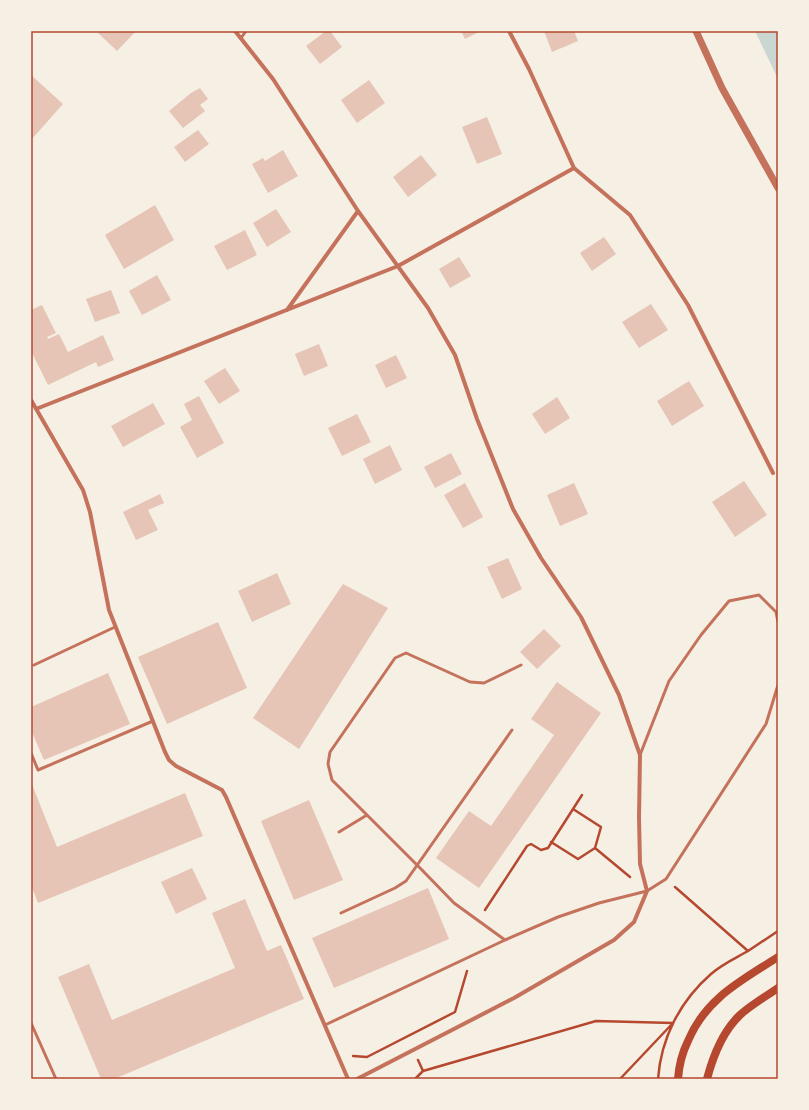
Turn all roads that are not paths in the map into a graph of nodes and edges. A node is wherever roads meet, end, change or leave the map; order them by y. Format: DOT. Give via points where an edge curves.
graph roads {
  1 [pos="235,31"];
  2 [pos="246,31"];
  3 [pos="510,31"];
  4 [pos="696,31"];
  5 [pos="241,38"];
  6 [pos="574,168"];
  7 [pos="778,188"];
  8 [pos="358,211"];
  9 [pos="398,266"];
  10 [pos="287,311"];
  11 [pos="31,400"];
  12 [pos="36,409"];
  13 [pos="773,473"];
  14 [pos="778,622"];
  15 [pos="115,627"];
  16 [pos="34,665"];
  17 [pos="521,665"];
  18 [pos="778,685"];
  19 [pos="153,721"];
  20 [pos="512,730"];
  21 [pos="31,753"];
  22 [pos="640,755"];
  23 [pos="367,814"];
  24 [pos="339,832"];
  25 [pos="417,865"];
  26 [pos="647,891"];
  27 [pos="341,913"];
  28 [pos="505,940"];
  29 [pos="778,957"];
  30 [pos="778,988"];
  31 [pos="31,1023"];
  32 [pos="325,1025"];
  33 [pos="56,1079"];
  34 [pos="348,1079"];
  35 [pos="357,1079"];
  36 [pos="678,1079"];
  37 [pos="707,1079"];
  1 -- 5 [label="street"];
  2 -- 5 [label="lane"];
  3 -- 6 [label="street"];
  4 -- 7 [label="street" via="722,88"];
  5 -- 8 [label="street" via="273,79"];
  6 -- 9 [label="street"];
  6 -- 13 [label="street" via="630,214 688,305"];
  8 -- 9 [label="street"];
  8 -- 10 [label="street"];
  9 -- 10 [label="street"];
  9 -- 22 [label="street" via="428,308 455,355 513,509 541,558 581,617 619,695"];
  10 -- 12 [label="street"];
  11 -- 12 [label="street"];
  12 -- 15 [label="street" via="83,490"];
  14 -- 22 [label="lane" via="776,612 759,595 729,601 669,681"];
  15 -- 16 [label="lane"];
  15 -- 19 [label="street"];
  17 -- 23 [label="lane" via="484,683 470,682 406,653 395,658 330,752 328,764 332,780"];
  18 -- 26 [label="lane" via="766,724 666,879"];
  19 -- 21 [label="lane" via="38,770"];
  19 -- 32 [label="street" via="169,760 222,790 226,797"];
  20 -- 25 [label="lane"];
  22 -- 26 [label="street" via="640,864"];
  23 -- 24 [label="lane"];
  23 -- 25 [label="lane"];
  25 -- 27 [label="lane" via="406,881 395,888"];
  25 -- 28 [label="lane" via="454,903"];
  26 -- 28 [label="lane" via="599,903"];
  26 -- 35 [label="street" via="634,922 614,940 514,998"];
  28 -- 32 [label="lane"];
  29 -- 36 [label="main road" via="723,993 706,1010 692,1029 682,1054"];
  30 -- 37 [label="main road" via="739,1016 728,1030 718,1046"];
  31 -- 33 [label="lane"];
  32 -- 34 [label="street"];
}
